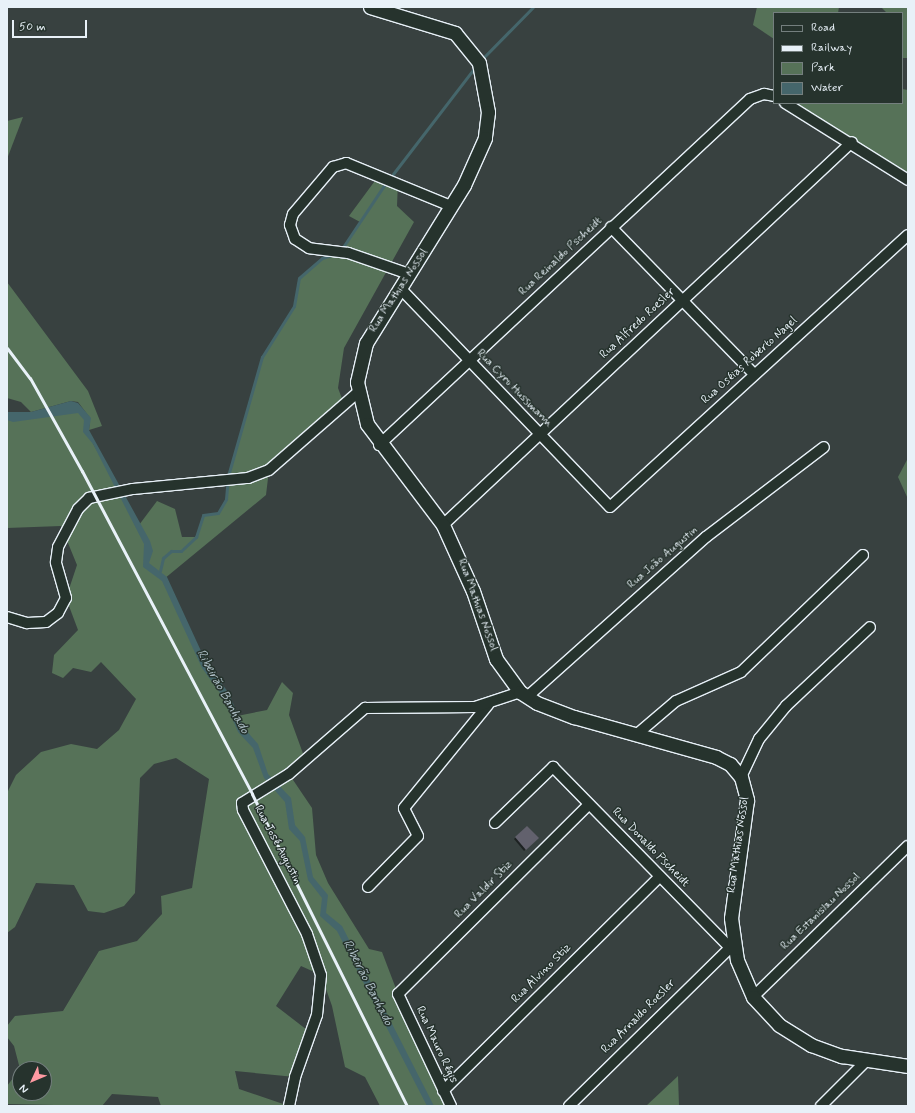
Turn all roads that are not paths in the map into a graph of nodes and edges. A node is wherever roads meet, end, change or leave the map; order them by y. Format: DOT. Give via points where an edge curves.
graph roads {
  1 [pos="370,7"];
  2 [pos="769,95"];
  3 [pos="788,104"];
  4 [pos="852,142"];
  5 [pos="908,180"];
  6 [pos="451,206"];
  7 [pos="611,227"];
  8 [pos="908,235"];
  9 [pos="409,274"];
  10 [pos="400,288"];
  11 [pos="682,300"];
  12 [pos="469,361"];
  13 [pos="754,374"];
  14 [pos="357,393"];
  15 [pos="539,434"];
  16 [pos="379,445"];
  17 [pos="824,446"];
  18 [pos="610,507"];
  19 [pos="443,525"];
  20 [pos="863,555"];
  21 [pos="7,617"];
  22 [pos="870,627"];
  23 [pos="523,694"];
  24 [pos="488,705"];
  25 [pos="636,735"];
  26 [pos="741,777"];
  27 [pos="589,804"];
  28 [pos="495,823"];
  29 [pos="908,846"];
  30 [pos="660,876"];
  31 [pos="368,887"];
  32 [pos="731,945"];
  33 [pos="398,994"];
  34 [pos="753,997"];
  35 [pos="866,1061"];
  36 [pos="908,1066"];
  37 [pos="443,1091"];
  38 [pos="289,1106"];
  39 [pos="451,1106"];
  40 [pos="569,1106"];
  41 [pos="821,1106"];
  1 -- 6 [label="street, Rua Mathias Nossol" via="455,33 479,64 488,112 485,138"];
  2 -- 7 [label="street, Rua Reinaldo Pscheidt" via="750,99"];
  3 -- 4 [label="street"];
  4 -- 5 [label="street"];
  4 -- 11 [label="street, Rua Alfredo Roesler"];
  6 -- 9 [label="street, Rua Mathias Nossol"];
  6 -- 9 [label="street" via="346,163 333,167 293,214 290,225 295,239 310,248 348,253"];
  7 -- 11 [label="street"];
  7 -- 12 [label="street, Rua Reinaldo Pscheidt"];
  8 -- 13 [label="street, Rua Oséias Roberto Nagel"];
  9 -- 10 [label="street, Rua Mathias Nossol"];
  10 -- 12 [label="street, Rua Cyro Hussmann"];
  10 -- 14 [label="street, Rua Mathias Nossol" via="366,343"];
  11 -- 13 [label="street"];
  11 -- 15 [label="street, Rua Alfredo Roesler"];
  12 -- 15 [label="street, Rua Cyro Hussmann"];
  12 -- 16 [label="street, Rua Reinaldo Pscheidt"];
  13 -- 18 [label="street, Rua Oséias Roberto Nagel"];
  14 -- 16 [label="street, Rua Mathias Nossol" via="363,415"];
  14 -- 21 [label="street" via="269,470 236,480 133,489 88,498 78,509 58,547 56,562 66,598 58,613 46,622 27,623"];
  15 -- 18 [label="street, Rua Cyro Hussmann"];
  15 -- 19 [label="street, Rua Alfredo Roesler"];
  16 -- 19 [label="street, Rua Mathias Nossol"];
  17 -- 23 [label="street, Rua João Augustin" via="706,537"];
  19 -- 23 [label="street, Rua Mathias Nossol" via="473,590 496,659"];
  20 -- 25 [label="street" via="741,672 676,701"];
  22 -- 26 [label="street" via="786,706 759,739"];
  23 -- 24 [label="street, Rua José Augustin"];
  23 -- 25 [label="street" via="562,713"];
  24 -- 31 [label="street" via="404,808 418,836"];
  24 -- 38 [label="street, Rua José Augustin" via="365,708 281,780 246,798 243,810 308,934 322,985 317,1015 295,1077"];
  25 -- 26 [label="street" via="720,759"];
  26 -- 32 [label="street, Rua Mathias Nossol" via="747,800 732,892"];
  27 -- 28 [label="street, Rua Donaldo Pscheidt" via="553,767"];
  27 -- 30 [label="street, Rua Donaldo Pscheidt"];
  27 -- 33 [label="street, Rua Valdir Stiz"];
  29 -- 34 [label="street, Rua Estanislau Nossol"];
  30 -- 32 [label="street, Rua Donaldo Pscheidt"];
  30 -- 37 [label="street, Rua Alvino Stiz"];
  32 -- 34 [label="street, Rua Mathias Nossol"];
  32 -- 40 [label="street, Rua Arnaldo Roesler"];
  33 -- 37 [label="street, Rua Mauro Régis"];
  34 -- 35 [label="street, Rua Mathias Nossol" via="779,1025 811,1045"];
  35 -- 36 [label="street, Rua Mathias Nossol"];
  35 -- 41 [label="street"];
  37 -- 39 [label="street, Rua Mauro Régis"];
}
